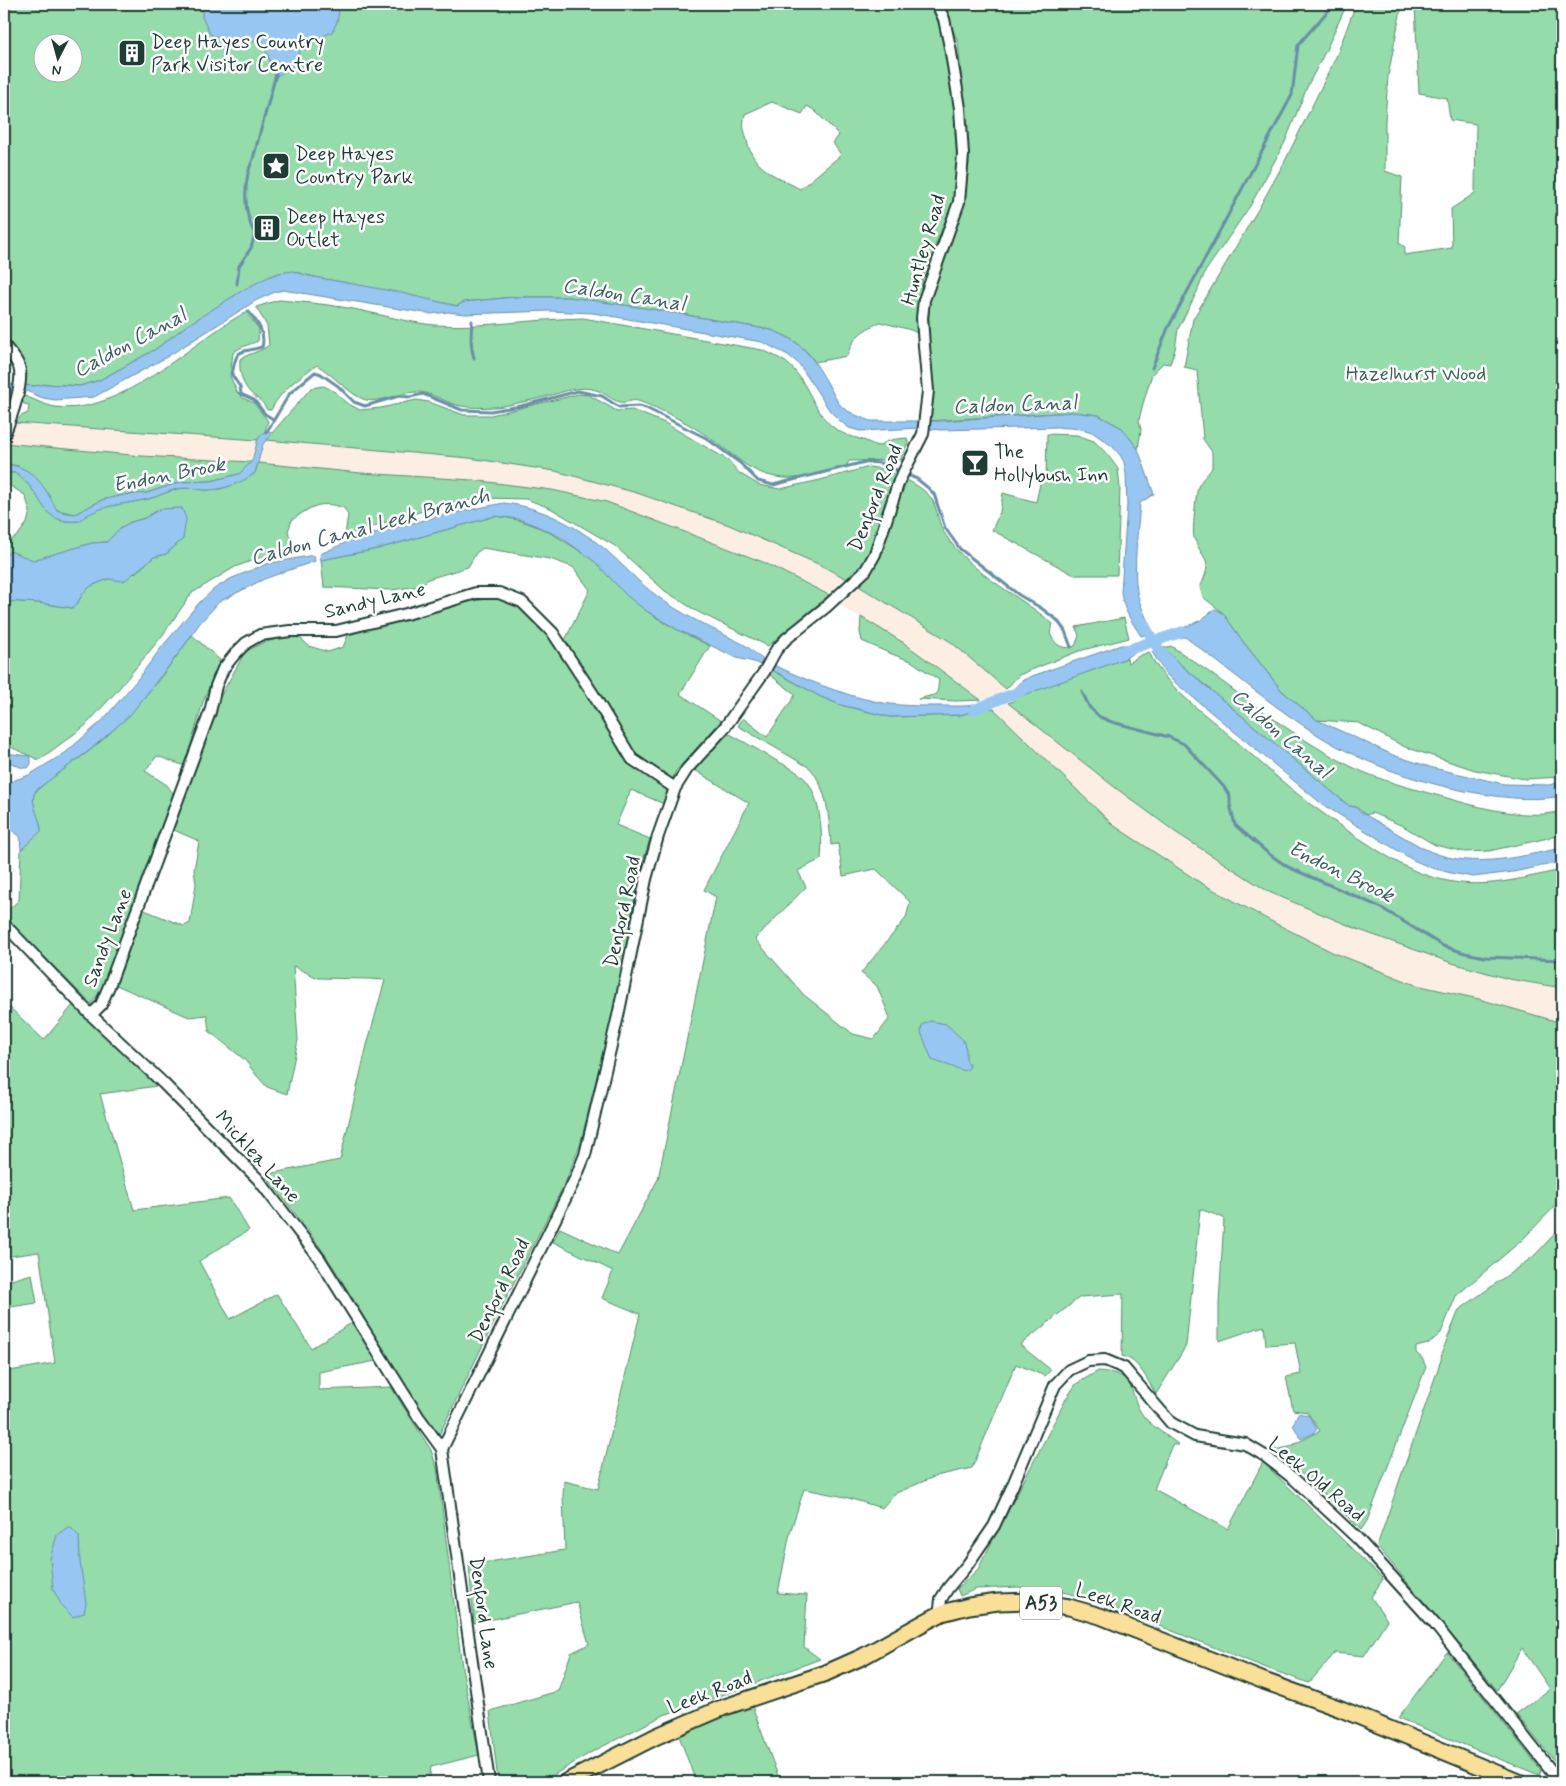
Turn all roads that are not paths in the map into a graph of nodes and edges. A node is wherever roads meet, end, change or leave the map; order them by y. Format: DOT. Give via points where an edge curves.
graph roads {
  1 [pos="937,4"];
  2 [pos="4,345"];
  3 [pos="923,434"];
  4 [pos="4,435"];
  5 [pos="675,788"];
  6 [pos="4,924"];
  7 [pos="91,1015"];
  8 [pos="442,1449"];
  9 [pos="942,1613"];
  10 [pos="489,1782"];
  11 [pos="566,1782"];
  12 [pos="1518,1782"];
  13 [pos="1557,1782"];
  1 -- 3 [label="street, Huntley Road" via="950,46 960,108 963,155 959,202 924,300 922,318 928,391"];
  2 -- 4 [label="street" via="20,371 16,400"];
  3 -- 5 [label="street, Denford Road" via="899,480 875,554 866,570 786,639 725,727 686,769"];
  5 -- 7 [label="street, Sandy Lane" via="632,759 553,633 522,602 499,592 476,593 336,631 260,635 246,643 223,669 109,986 101,1005"];
  5 -- 8 [label="street, Denford Road" via="646,879 618,1016 584,1155"];
  6 -- 7 [label="street, Micklea Lane"];
  7 -- 8 [label="street, Micklea Lane" via="258,1179 319,1258"];
  8 -- 10 [label="street, Denford Lane"];
  9 -- 11 [label="highway, Leek Road / A53" via="826,1674 706,1715"];
  9 -- 12 [label="highway, Leek Road / A53" via="998,1602 1031,1602 1077,1609 1341,1709"];
  9 -- 13 [label="street, Leek Old Road" via="941,1599 994,1526 1055,1385 1069,1370 1088,1361 1105,1360 1124,1368 1172,1423 1195,1436 1245,1444 1294,1479 1358,1540 1433,1622 1554,1774"];
}
